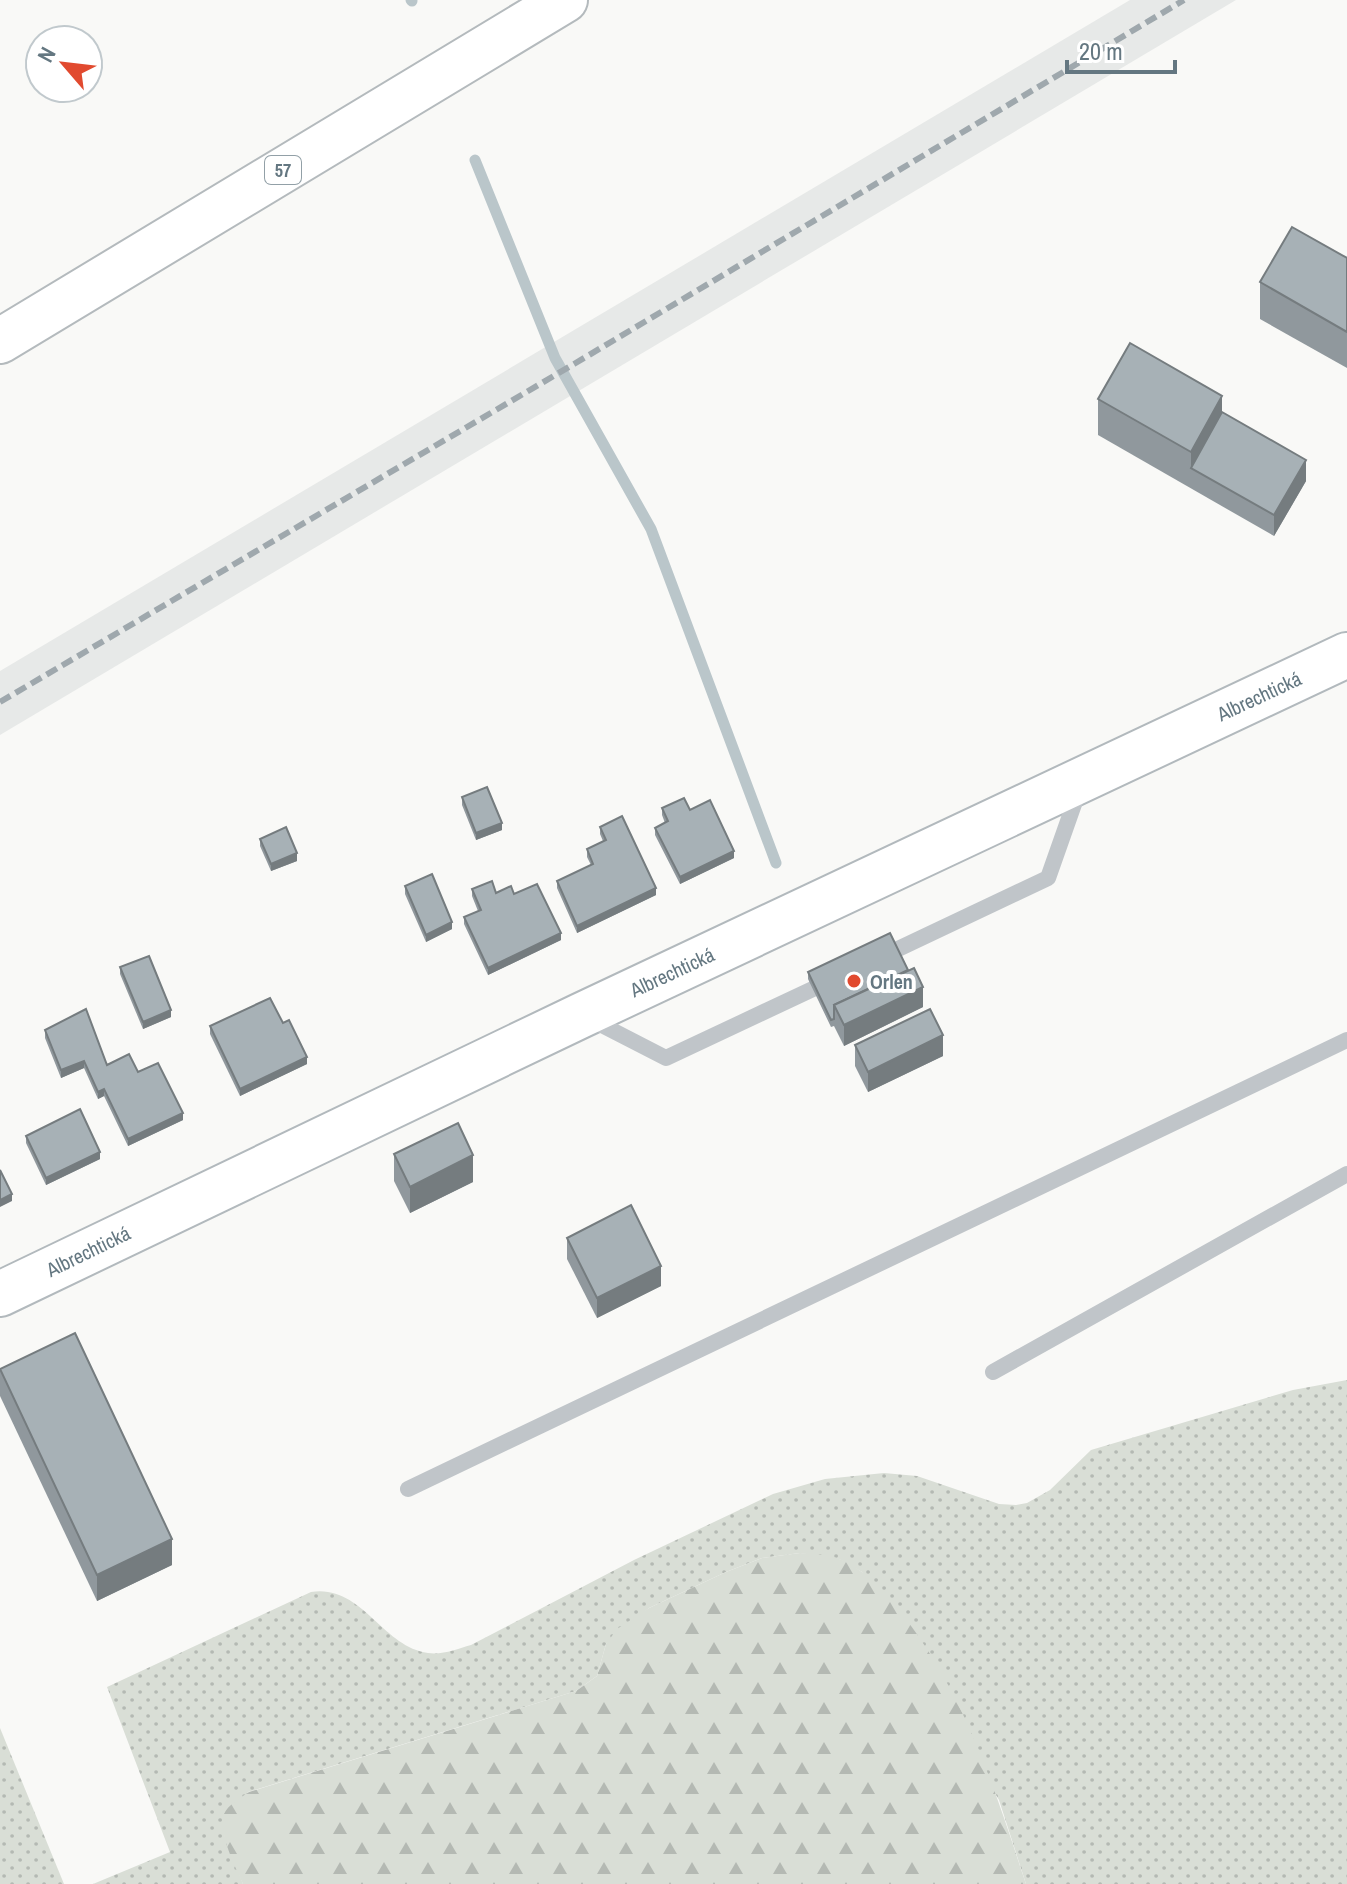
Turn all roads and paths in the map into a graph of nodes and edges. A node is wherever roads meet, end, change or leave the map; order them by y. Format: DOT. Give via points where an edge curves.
graph roads {
  1 [pos="565,0"];
  2 [pos="0,341"];
  3 [pos="1347,655"];
  4 [pos="1083,779"];
  5 [pos="582,1015"];
  6 [pos="1347,1040"];
  7 [pos="1347,1174"];
  8 [pos="0,1294"];
  9 [pos="993,1372"];
  10 [pos="408,1489"];
  1 -- 2 [label="main road, 57"];
  3 -- 4 [label="main road, Albrechtická"];
  4 -- 5 [label="main road, Albrechtická"];
  4 -- 5 [label="lane" via="1048,878 666,1058"];
  5 -- 8 [label="main road, Albrechtická"];
  6 -- 10 [label="lane"];
  7 -- 9 [label="lane"];
}
